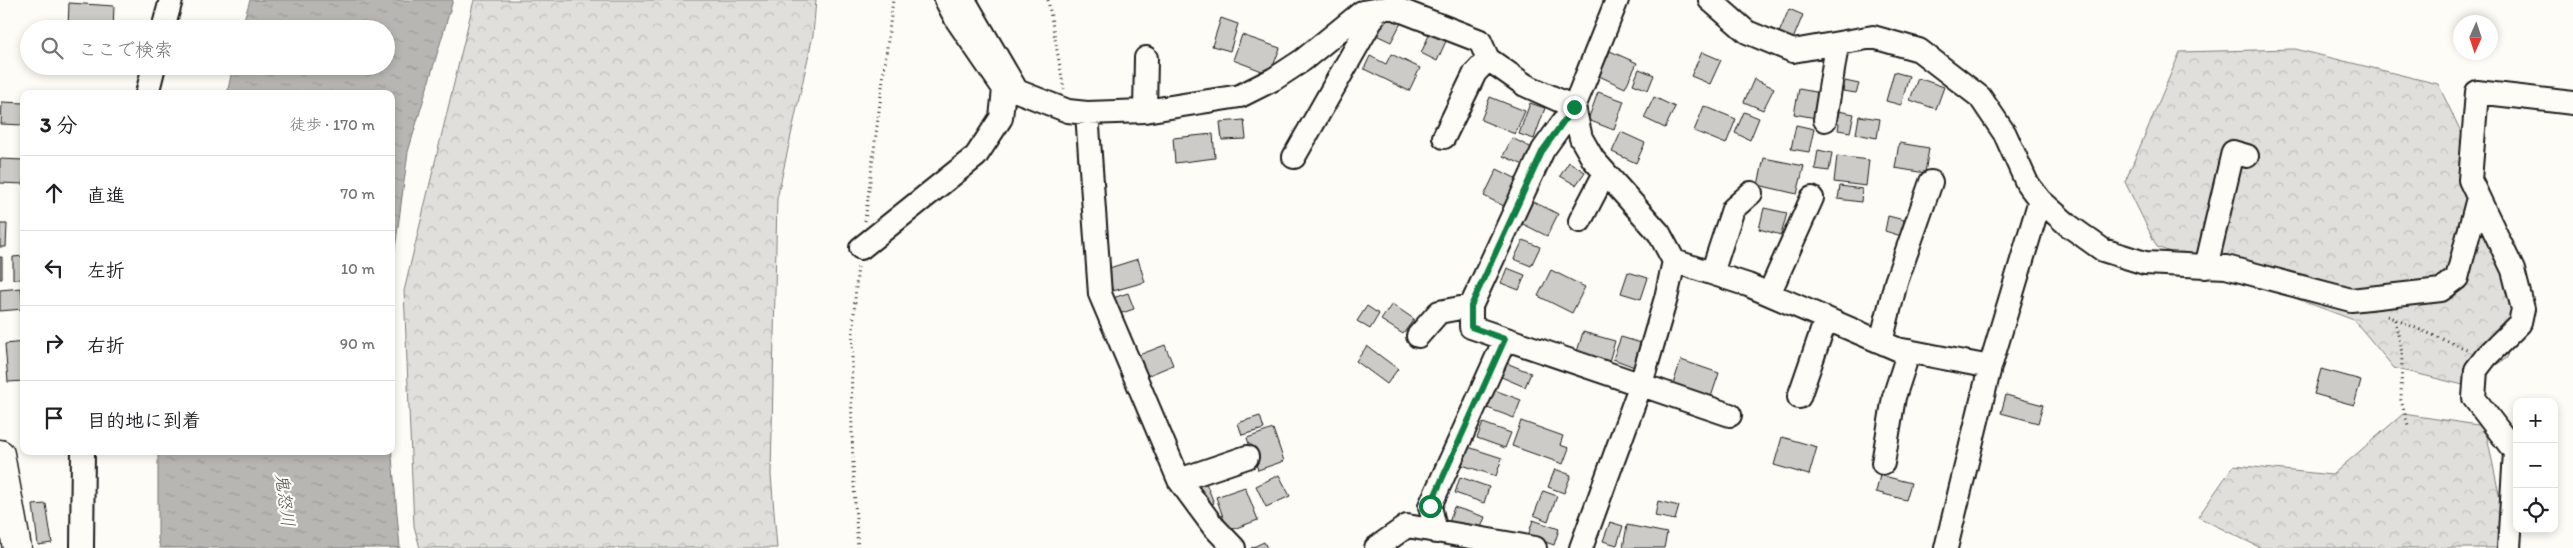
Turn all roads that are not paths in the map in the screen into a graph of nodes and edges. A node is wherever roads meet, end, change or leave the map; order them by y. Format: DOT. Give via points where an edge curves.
graph roads {
  1 [pos="171,0"];
  2 [pos="946,0"];
  3 [pos="964,0"];
  4 [pos="1617,0"];
  5 [pos="1710,0"];
  6 [pos="1378,9"];
  7 [pos="1422,9"];
  8 [pos="165,20"];
  9 [pos="1837,44"];
  10 [pos="1146,58"];
  11 [pos="1488,59"];
  12 [pos="152,75"];
  13 [pos="148,90"];
  14 [pos="2573,103"];
  15 [pos="1574,107"];
  16 [pos="1144,111"];
  17 [pos="1078,112"];
  18 [pos="1825,120"];
  19 [pos="1444,137"];
  20 [pos="2247,156"];
  21 [pos="1294,157"];
  22 [pos="1605,173"];
  23 [pos="1931,182"];
  24 [pos="1751,193"];
  25 [pos="1812,198"];
  26 [pos="2478,198"];
  27 [pos="2040,200"];
  28 [pos="1580,221"];
  29 [pos="861,248"];
  30 [pos="1674,261"];
  31 [pos="2206,267"];
  32 [pos="1712,273"];
  33 [pos="1769,294"];
  34 [pos="1471,306"];
  35 [pos="1826,319"];
  36 [pos="1418,336"];
  37 [pos="1505,339"];
  38 [pos="1881,342"];
  39 [pos="1910,351"];
  40 [pos="1990,367"];
  41 [pos="1641,384"];
  42 [pos="1799,397"];
  43 [pos="1730,415"];
  44 [pos="0,454"];
  45 [pos="83,455"];
  46 [pos="1248,457"];
  47 [pos="1882,463"];
  48 [pos="1179,480"];
  49 [pos="5,516"];
  50 [pos="1436,532"];
  51 [pos="1402,540"];
  52 [pos="17,548"];
  53 [pos="82,548"];
  54 [pos="1234,548"];
  55 [pos="1376,548"];
  56 [pos="1535,548"];
  57 [pos="1581,548"];
  58 [pos="1946,548"];
  59 [pos="2509,548"];
  1 -- 8 [label="street"];
  2 -- 29 [label="street" via="1004,89 1001,118 976,156"];
  3 -- 17 [label="street" via="1017,90"];
  4 -- 15 [label="street"];
  5 -- 9 [label="street" via="1747,32 1793,51"];
  6 -- 7 [label="street"];
  6 -- 16 [label="street" via="1362,12 1274,80 1240,96"];
  6 -- 21 [label="street"];
  7 -- 11 [label="street" via="1480,41"];
  9 -- 18 [label="street"];
  9 -- 27 [label="street" via="1873,37 1919,50 1980,97 2005,134 2027,182"];
  10 -- 16 [label="street"];
  11 -- 15 [label="street" via="1525,85"];
  11 -- 19 [label="street" via="1475,73"];
  12 -- 13 [label="street"];
  14 -- 26 [label="street" via="2477,92 2470,180"];
  15 -- 22 [label="street" via="1581,138"];
  15 -- 34 [label="street" via="1543,150"];
  16 -- 17 [label="street"];
  17 -- 48 [label="street" via="1100,294"];
  20 -- 31 [label="street" via="2233,152"];
  22 -- 28 [label="street"];
  22 -- 30 [label="street" via="1659,233"];
  23 -- 38 [label="street" via="1896,282"];
  24 -- 32 [label="street" via="1733,210"];
  25 -- 33 [label="street"];
  26 -- 31 [label="street" via="2457,278 2442,290 2351,300 2226,267"];
  26 -- 59 [label="street" via="2514,270 2523,309 2520,324 2476,370 2474,398 2515,452"];
  27 -- 31 [label="street" via="2103,250 2145,263"];
  27 -- 40 [label="street"];
  30 -- 32 [label="street"];
  30 -- 41 [label="street"];
  32 -- 33 [label="street"];
  33 -- 35 [label="street"];
  34 -- 36 [label="street" via="1439,312"];
  34 -- 37 [label="street" via="1471,327"];
  35 -- 38 [label="street"];
  35 -- 42 [label="street"];
  37 -- 41 [label="street"];
  37 -- 50 [label="street" via="1430,506"];
  38 -- 39 [label="street"];
  39 -- 40 [label="street"];
  39 -- 47 [label="street" via="1894,397"];
  40 -- 58 [label="street"];
  41 -- 43 [label="street"];
  41 -- 57 [label="street"];
  44 -- 49 [label="main road"];
  45 -- 53 [label="street"];
  46 -- 48 [label="street"];
  48 -- 54 [label="street"];
  49 -- 52 [label="main road"];
  50 -- 51 [label="street" via="1407,526"];
  50 -- 56 [label="street"];
  51 -- 55 [label="street"];
}
